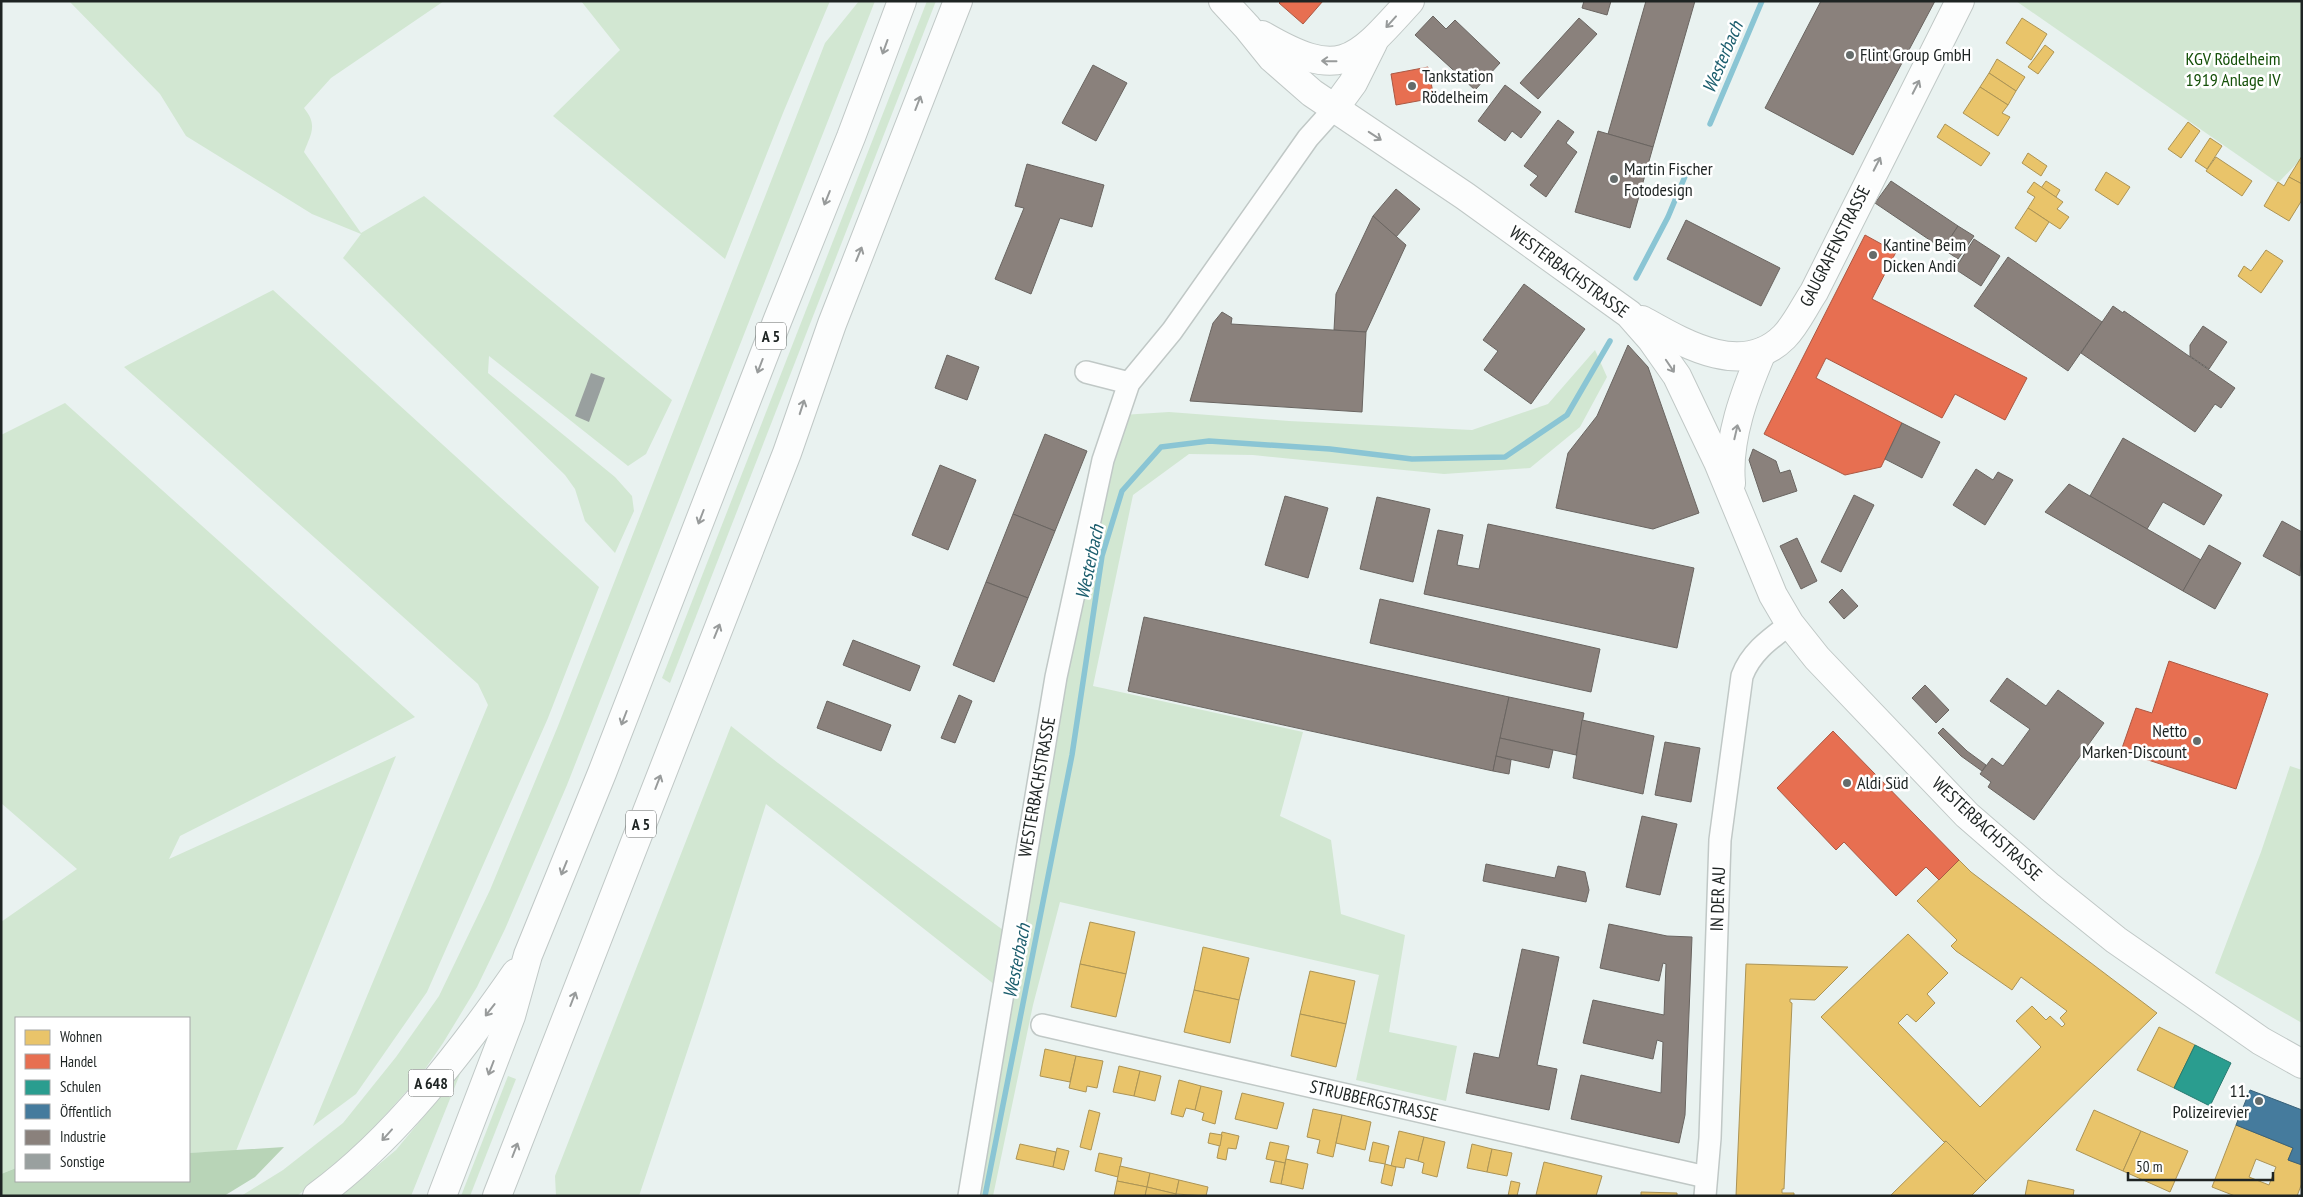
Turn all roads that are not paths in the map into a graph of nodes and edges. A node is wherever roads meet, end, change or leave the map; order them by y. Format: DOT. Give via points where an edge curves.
graph roads {
  1 [pos="902,1"];
  2 [pos="958,1"];
  3 [pos="1223,1"];
  4 [pos="1410,1"];
  5 [pos="1960,1"];
  6 [pos="1247,27"];
  7 [pos="1373,43"];
  8 [pos="1334,109"];
  9 [pos="1629,314"];
  10 [pos="1762,352"];
  11 [pos="1086,372"];
  12 [pos="1129,383"];
  13 [pos="1733,497"];
  14 [pos="1790,624"];
  15 [pos="528,955"];
  16 [pos="1042,1025"];
  17 [pos="2302,1064"];
  18 [pos="1706,1186"];
  19 [pos="317,1196"];
  20 [pos="442,1196"];
  21 [pos="497,1196"];
  22 [pos="969,1196"];
  1 -- 15 [label="main road, A 5, one-way" via="852,138"];
  21 -- 2 [label="main road, A 5, one-way" via="787,453 832,324"];
  3 -- 6 [label="main road, WESTERBACHSTRASSE"];
  4 -- 7 [label="main road, one-way"];
  10 -- 5 [label="main road, GAUGRAFENSTRASSE, one-way" via="1790,331 1814,292"];
  7 -- 6 [label="main road, one-way" via="1350,58 1328,62 1302,57"];
  6 -- 8 [label="main road, WESTERBACHSTRASSE" via="1290,76"];
  7 -- 8 [label="main road" via="1353,83"];
  8 -- 9 [label="main road, WESTERBACHSTRASSE, one-way" via="1465,196"];
  8 -- 12 [label="street, WESTERBACHSTRASSE" via="1308,138 1172,331"];
  9 -- 10 [label="main road, GAUGRAFENSTRASSE" via="1718,355 1746,356"];
  9 -- 13 [label="main road, WESTERBACHSTRASSE, one-way" via="1677,376"];
  13 -- 10 [label="main road, WESTERBACHSTRASSE, one-way" via="1732,448 1746,392"];
  11 -- 12 [label="street"];
  12 -- 22 [label="street, WESTERBACHSTRASSE" via="1103,460 1056,676"];
  13 -- 14 [label="main road, WESTERBACHSTRASSE" via="1757,560"];
  14 -- 17 [label="main road, WESTERBACHSTRASSE" via="1817,658 1967,815 2050,888 2116,940 2261,1041"];
  14 -- 18 [label="street, IN DER AU" via="1755,652 1742,676 1720,840"];
  15 -- 19 [label="main road, A 648, one-way" via="495,1004 405,1115 382,1140"];
  15 -- 20 [label="main road, A 5, one-way" via="511,1016"];
  16 -- 18 [label="street, STRUBBERGSTRASSE"];
}
